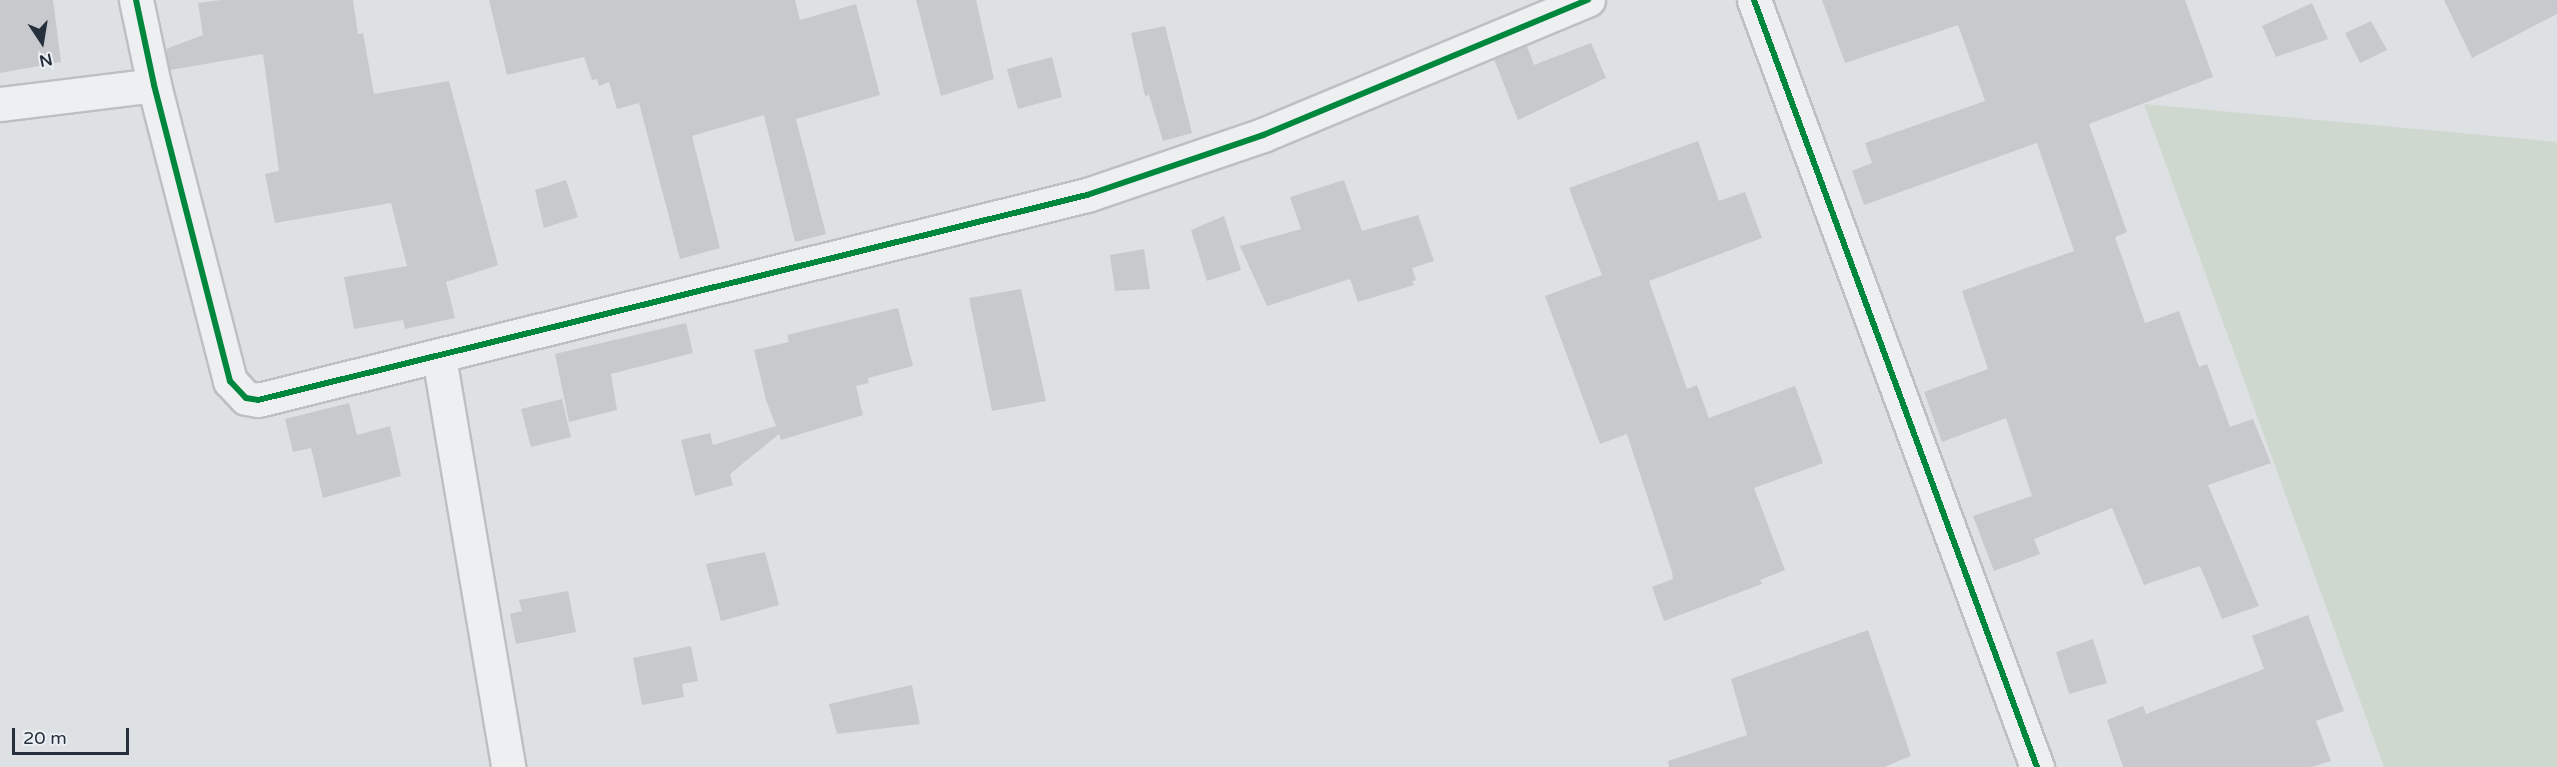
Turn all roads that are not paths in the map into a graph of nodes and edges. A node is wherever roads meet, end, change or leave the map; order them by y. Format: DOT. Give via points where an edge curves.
graph roads {
  1 [pos="136,0"];
  2 [pos="1588,0"];
  3 [pos="1754,0"];
  4 [pos="154,85"];
  5 [pos="0,104"];
  6 [pos="439,357"];
  7 [pos="508,767"];
  8 [pos="2037,767"];
  1 -- 4 [label="street"];
  2 -- 6 [label="street" via="1263,135 1087,195"];
  3 -- 8 [label="street"];
  4 -- 5 [label="street"];
  4 -- 6 [label="street" via="230,381 237,392 258,400"];
  6 -- 7 [label="street"];
}
